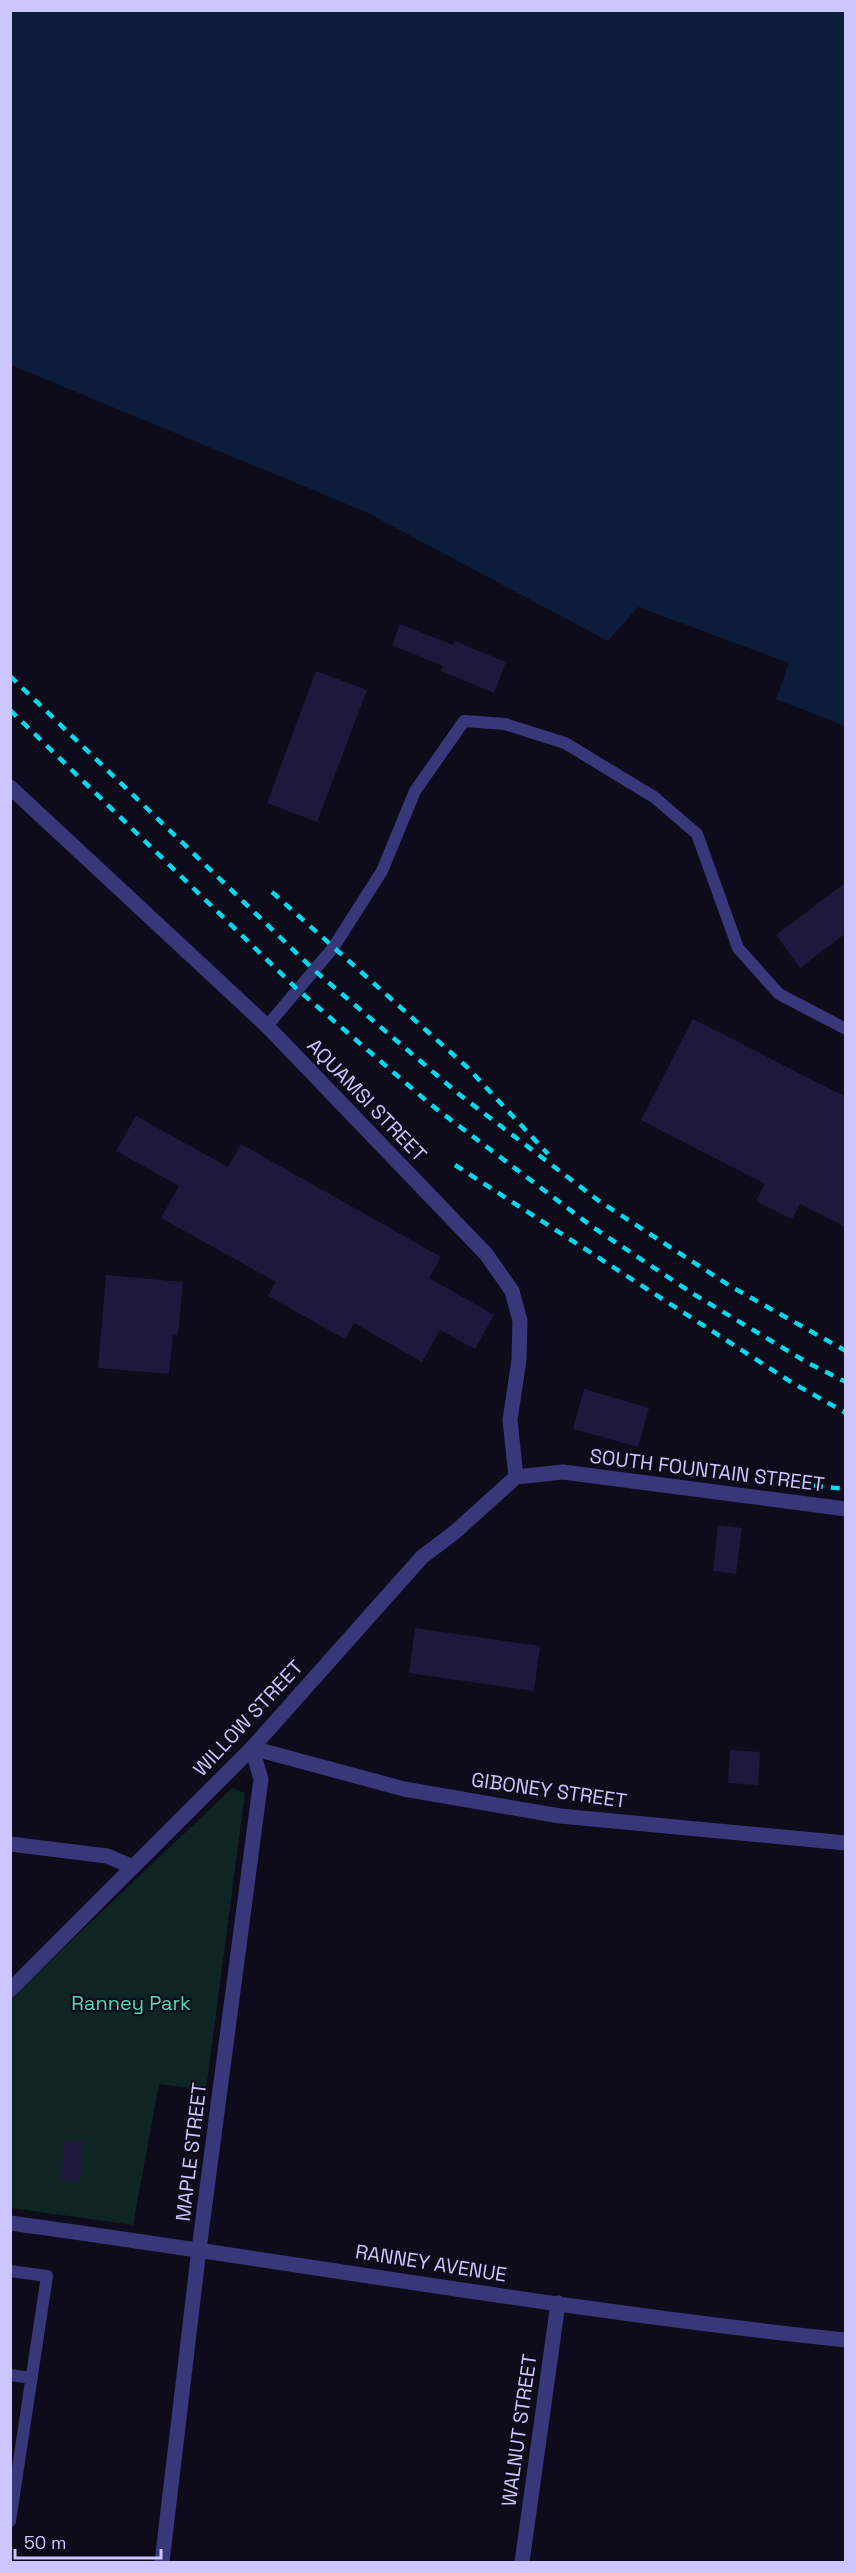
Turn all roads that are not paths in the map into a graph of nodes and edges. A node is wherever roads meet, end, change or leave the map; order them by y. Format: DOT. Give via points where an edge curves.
graph roads {
  1 [pos="10,787"];
  2 [pos="267,1026"];
  3 [pos="846,1029"];
  4 [pos="516,1477"];
  5 [pos="846,1509"];
  6 [pos="252,1748"];
  7 [pos="846,1843"];
  8 [pos="10,1844"];
  9 [pos="133,1867"];
  10 [pos="10,1990"];
  11 [pos="10,2223"];
  12 [pos="199,2249"];
  13 [pos="10,2271"];
  14 [pos="558,2303"];
  15 [pos="846,2340"];
  16 [pos="10,2375"];
  17 [pos="32,2378"];
  18 [pos="12,2502"];
  19 [pos="10,2521"];
  20 [pos="162,2562"];
  21 [pos="522,2562"];
  1 -- 2 [label="street, AQUAMSI STREET"];
  2 -- 3 [label="lane" via="333,948 382,871 415,791 464,722 505,724 565,743 654,797 697,834 738,948 779,994"];
  2 -- 4 [label="street, AQUAMSI STREET" via="486,1254 512,1291 520,1322 510,1420"];
  4 -- 5 [label="street, SOUTH FOUNTAIN STREET" via="563,1472"];
  4 -- 6 [label="street, WILLOW STREET" via="422,1557"];
  6 -- 7 [label="street, GIBONEY STREET" via="404,1789 560,1816"];
  6 -- 9 [label="street, WILLOW STREET"];
  6 -- 12 [label="street, MAPLE STREET" via="261,1779"];
  8 -- 9 [label="street" via="107,1856"];
  9 -- 10 [label="street, WILLOW STREET"];
  11 -- 12 [label="street, RANNEY AVENUE"];
  12 -- 14 [label="street, RANNEY AVENUE"];
  12 -- 20 [label="street, MAPLE STREET"];
  13 -- 17 [label="lane" via="47,2276"];
  14 -- 15 [label="street, RANNEY AVENUE"];
  14 -- 21 [label="street, WALNUT STREET"];
  16 -- 17 [label="lane"];
  17 -- 18 [label="lane"];
  18 -- 19 [label="lane"];
}
